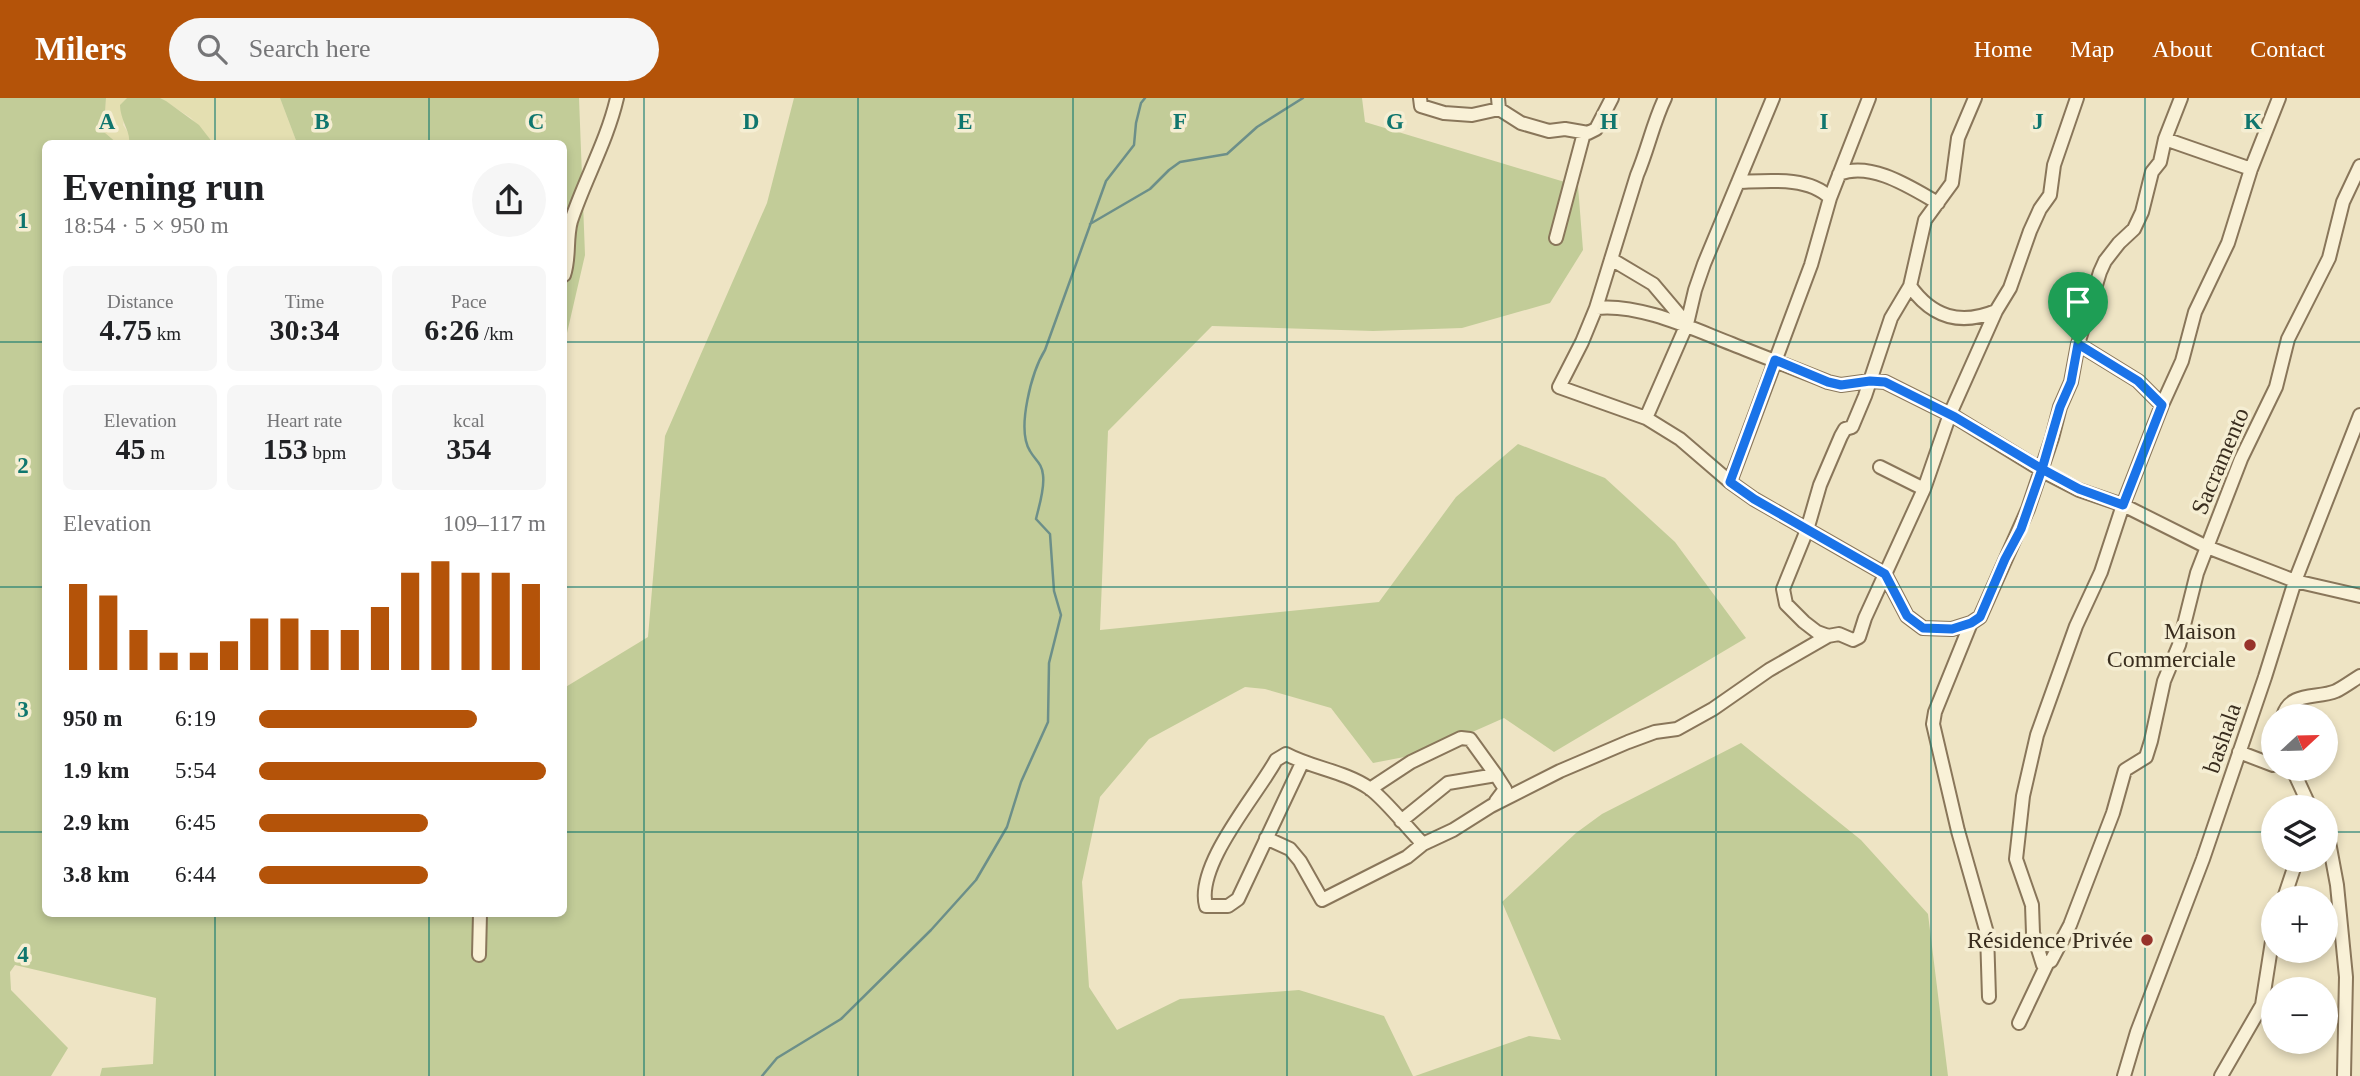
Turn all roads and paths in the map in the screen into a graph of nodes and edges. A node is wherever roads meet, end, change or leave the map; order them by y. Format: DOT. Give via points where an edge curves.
graph roads {
  1 [pos="617,98"];
  2 [pos="1420,98"];
  3 [pos="1612,98"];
  4 [pos="1665,98"];
  5 [pos="1773,98"];
  6 [pos="1869,98"];
  7 [pos="1975,98"];
  8 [pos="2077,98"];
  9 [pos="2180,98"];
  10 [pos="2279,98"];
  11 [pos="1499,104"];
  12 [pos="1584,133"];
  13 [pos="2165,139"];
  14 [pos="2360,166"];
  15 [pos="2251,169"];
  16 [pos="1839,174"];
  17 [pos="1738,182"];
  18 [pos="1830,198"];
  19 [pos="1938,202"];
  20 [pos="1556,238"];
  21 [pos="1611,259"];
  22 [pos="567,260"];
  23 [pos="1910,286"];
  24 [pos="1596,308"];
  25 [pos="1996,311"];
  26 [pos="1687,324"];
  27 [pos="2078,344"];
  28 [pos="1775,360"];
  29 [pos="1870,381"];
  30 [pos="2162,405"];
  31 [pos="1950,414"];
  32 [pos="2360,415"];
  33 [pos="1646,418"];
  34 [pos="1880,467"];
  35 [pos="2042,469"];
  36 [pos="1730,482"];
  37 [pos="1924,489"];
  38 [pos="2123,505"];
  39 [pos="1807,530"];
  40 [pos="2207,547"];
  41 [pos="1885,574"];
  42 [pos="2295,581"];
  43 [pos="2360,596"];
  44 [pos="1971,623"];
  45 [pos="1828,636"];
  46 [pos="2360,676"];
  47 [pos="2291,704"];
  48 [pos="2239,752"];
  49 [pos="2261,760"];
  50 [pos="1302,763"];
  51 [pos="1496,775"];
  52 [pos="1370,789"];
  53 [pos="1491,806"];
  54 [pos="1401,821"];
  55 [pos="1266,838"];
  56 [pos="1423,844"];
  57 [pos="2334,872"];
  58 [pos="480,917"];
  59 [pos="480,955"];
  60 [pos="2269,963"];
  61 [pos="2048,964"];
  62 [pos="2346,977"];
  63 [pos="2360,981"];
  64 [pos="1989,997"];
  65 [pos="2019,1023"];
  66 [pos="2124,1076"];
  67 [pos="2221,1076"];
  68 [pos="2344,1076"];
  1 -- 22 [label="street" via="569,230"];
  2 -- 11 [label="street" via="1421,106 1444,113 1472,115"];
  3 -- 12 [label="street" via="1595,129"];
  4 -- 21 [label="street"];
  5 -- 17 [label="street"];
  6 -- 16 [label="street"];
  7 -- 19 [label="street" via="1958,138 1952,183"];
  8 -- 25 [label="street" via="2054,166 2050,195"];
  9 -- 13 [label="street"];
  10 -- 15 [label="street"];
  11 -- 12 [label="street" via="1521,123"];
  12 -- 20 [label="street"];
  13 -- 15 [label="street"];
  13 -- 27 [label="street" via="2134,229 2105,261"];
  14 -- 40 [label="street, Sacramento" via="2344,199 2329,258 2288,339 2276,387 2241,459"];
  15 -- 30 [label="street" via="2229,240 2195,312 2182,361"];
  16 -- 18 [label="street"];
  16 -- 19 [label="street" via="1869,172"];
  17 -- 18 [label="street" via="1787,182 1821,188"];
  17 -- 26 [label="street" via="1704,264"];
  18 -- 28 [label="street" via="1811,265"];
  19 -- 23 [label="street" via="1925,220"];
  21 -- 24 [label="street"];
  21 -- 26 [label="street" via="1653,284"];
  23 -- 25 [label="street" via="1933,311 1950,316 1978,319"];
  23 -- 29 [label="street" via="1891,318"];
  24 -- 26 [label="street" via="1634,311"];
  24 -- 33 [label="street" via="1559,387"];
  25 -- 31 [label="street"];
  26 -- 28 [label="street"];
  26 -- 33 [label="street"];
  27 -- 30 [label="street" via="2138,381"];
  27 -- 35 [label="street" via="2071,382"];
  28 -- 29 [label="street" via="1841,385"];
  28 -- 36 [label="street"];
  29 -- 31 [label="street" via="1885,382"];
  29 -- 39 [label="street" via="1820,485"];
  30 -- 38 [label="street"];
  31 -- 35 [label="street"];
  31 -- 37 [label="street"];
  32 -- 42 [label="street, bashala"];
  33 -- 36 [label="street" via="1680,439"];
  34 -- 37 [label="street"];
  35 -- 38 [label="street"];
  35 -- 44 [label="street" via="2021,529 1980,617"];
  36 -- 39 [label="street"];
  37 -- 41 [label="street"];
  38 -- 40 [label="street"];
  38 -- 61 [label="street" via="2046,707 2023,796 2016,859 2032,905 2040,960"];
  39 -- 41 [label="street"];
  39 -- 45 [label="street" via="1783,589 1784,597 1804,622"];
  40 -- 42 [label="street"];
  40 -- 61 [label="street, Sacramento" via="2164,681 2148,750 2143,760 2126,770 2073,920"];
  41 -- 44 [label="street" via="1907,616 1923,628 1952,629"];
  41 -- 45 [label="street" via="1859,637"];
  42 -- 43 [label="street"];
  42 -- 48 [label="street, bashala"];
  44 -- 64 [label="street" via="1933,724 1987,933"];
  45 -- 53 [label="street" via="1677,729 1655,732 1596,755"];
  46 -- 47 [label="street" via="2334,692 2300,696"];
  48 -- 49 [label="street"];
  48 -- 66 [label="street, bashala"];
  50 -- 52 [label="street" via="1342,774"];
  50 -- 55 [label="street"];
  50 -- 55 [label="street" via="1286,754 1276,760 1253,793 1214,858 1206,906 1228,906 1238,899"];
  51 -- 52 [label="street" via="1469,739 1461,738 1411,762"];
  51 -- 53 [label="street" via="1505,789"];
  51 -- 54 [label="street" via="1448,783"];
  52 -- 54 [label="street"];
  53 -- 56 [label="street"];
  54 -- 56 [label="street"];
  55 -- 56 [label="street" via="1290,849 1322,900 1408,857"];
  57 -- 62 [label="street"];
  58 -- 59 [label="street"];
  60 -- 67 [label="street" via="2262,1005"];
  61 -- 65 [label="street"];
  62 -- 63 [label="street"];
  62 -- 68 [label="street"];
}
